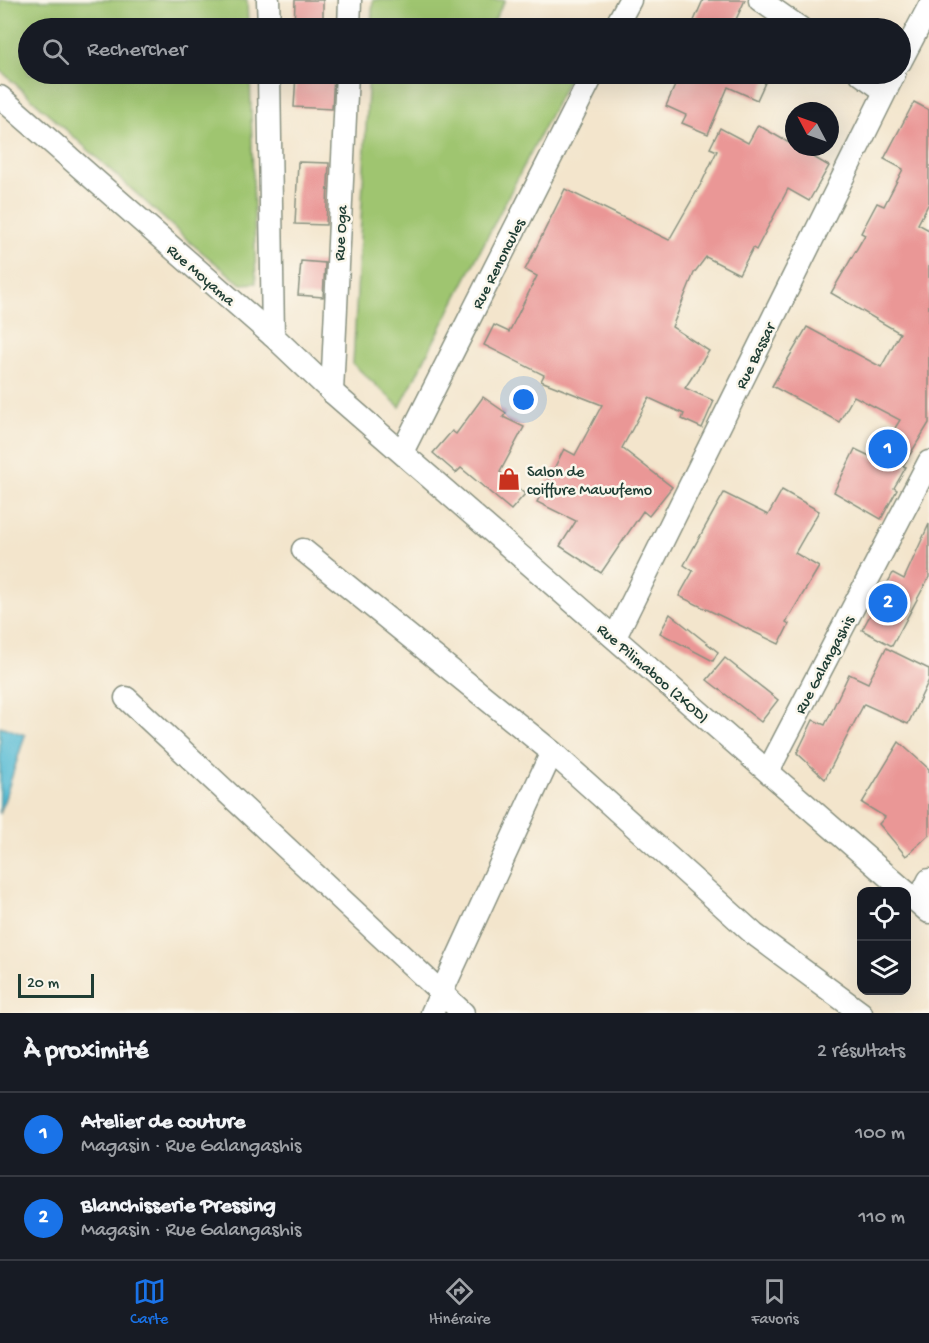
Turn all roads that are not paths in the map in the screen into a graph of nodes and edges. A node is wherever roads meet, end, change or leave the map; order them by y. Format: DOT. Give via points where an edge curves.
graph roads {
  1 [pos="268,0"];
  2 [pos="350,0"];
  3 [pos="630,0"];
  4 [pos="760,0"];
  5 [pos="929,7"];
  6 [pos="269,18"];
  7 [pos="349,18"];
  8 [pos="620,18"];
  9 [pos="786,18"];
  10 [pos="911,41"];
  11 [pos="269,84"];
  12 [pos="347,84"];
  13 [pos="588,84"];
  14 [pos="889,84"];
  15 [pos="0,97"];
  16 [pos="273,336"];
  17 [pos="332,392"];
  18 [pos="402,452"];
  19 [pos="929,462"];
  20 [pos="303,550"];
  21 [pos="615,637"];
  22 [pos="126,698"];
  23 [pos="552,752"];
  24 [pos="768,771"];
  25 [pos="929,880"];
  26 [pos="915,899"];
  27 [pos="437,1004"];
  28 [pos="463,1013"];
  29 [pos="861,1013"];
  1 -- 6 [label="street"];
  2 -- 7 [label="street"];
  3 -- 8 [label="street"];
  4 -- 9 [label="street"];
  5 -- 10 [label="street"];
  11 -- 16 [label="street"];
  12 -- 17 [label="street, Rue Oga"];
  13 -- 18 [label="street, Rue Renoncules"];
  14 -- 21 [label="street, Rue Bassar"];
  15 -- 16 [label="street, Rue Moyama"];
  16 -- 17 [label="street, Rue Moyama"];
  17 -- 18 [label="street, Rue Moyama"];
  18 -- 21 [label="street, Rue Pilimaboo (2KOD)"];
  19 -- 24 [label="street, Rue Galangashis"];
  20 -- 23 [label="street"];
  21 -- 24 [label="street, Rue Pilimaboo (2KOD)"];
  22 -- 27 [label="street"];
  23 -- 27 [label="street"];
  23 -- 29 [label="street" via="754,934"];
  24 -- 26 [label="street, Rue Pilimaboo (2KOD)"];
  25 -- 26 [label="street"];
  27 -- 28 [label="street"];
}
